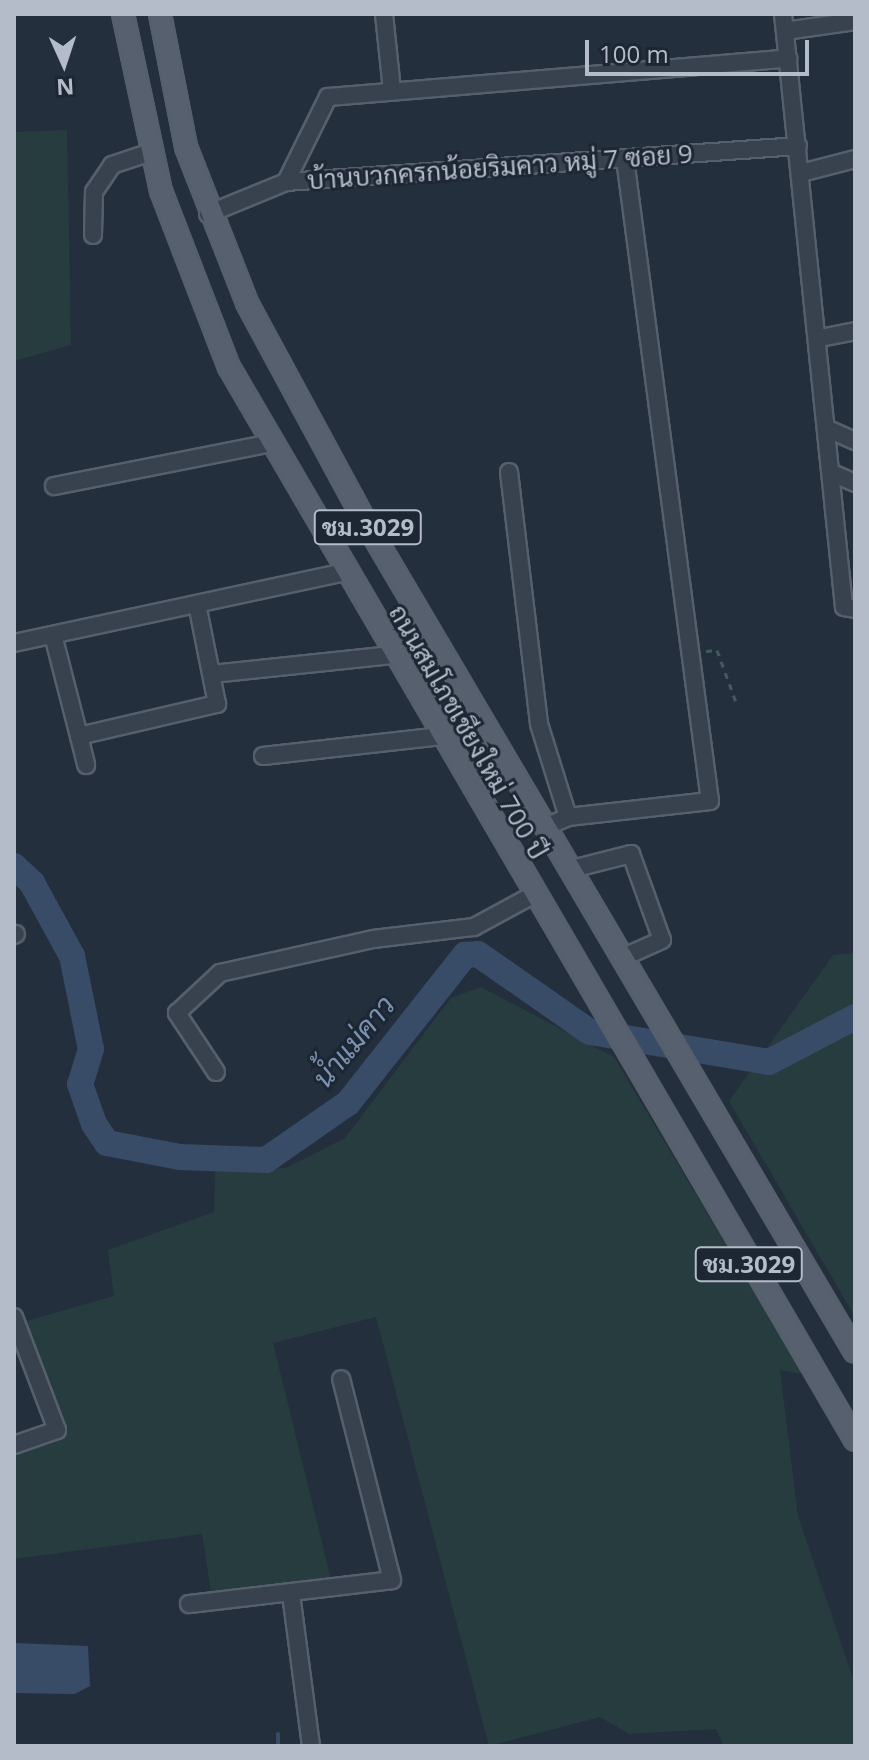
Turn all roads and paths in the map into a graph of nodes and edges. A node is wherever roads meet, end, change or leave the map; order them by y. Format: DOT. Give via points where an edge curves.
graph roads {
  1 [pos="123,14"];
  2 [pos="160,14"];
  3 [pos="384,14"];
  4 [pos="855,21"];
  5 [pos="784,22"];
  6 [pos="788,58"];
  7 [pos="392,90"];
  8 [pos="798,146"];
  9 [pos="151,152"];
  10 [pos="625,159"];
  11 [pos="855,159"];
  12 [pos="801,173"];
  13 [pos="286,182"];
  14 [pos="208,214"];
  15 [pos="93,235"];
  16 [pos="855,331"];
  17 [pos="820,338"];
  18 [pos="828,429"];
  19 [pos="855,441"];
  20 [pos="272,443"];
  21 [pos="509,472"];
  22 [pos="832,473"];
  23 [pos="855,483"];
  24 [pos="54,486"];
  25 [pos="344,572"];
  26 [pos="197,604"];
  27 [pos="855,609"];
  28 [pos="53,635"];
  29 [pos="14,643"];
  30 [pos="690,652"];
  31 [pos="392,655"];
  32 [pos="212,674"];
  33 [pos="736,702"];
  34 [pos="79,736"];
  35 [pos="442,736"];
  36 [pos="263,756"];
  37 [pos="86,765"];
  38 [pos="568,817"];
  39 [pos="547,826"];
  40 [pos="572,869"];
  41 [pos="533,895"];
  42 [pos="624,957"];
  43 [pos="216,1072"];
  44 [pos="14,1317"];
  45 [pos="855,1352"];
  46 [pos="341,1379"];
  47 [pos="855,1440"];
  48 [pos="14,1445"];
  49 [pos="291,1594"];
  50 [pos="189,1604"];
  51 [pos="311,1746"];
  1 -- 9 [label="main road, ถนนสมโภชเชียงใหม่ 700 ปี / ชม.3029"];
  2 -- 14 [label="main road, ถนนสมโภชเชียงใหม่ 700 ปี / ชม.3029" via="186,147"];
  3 -- 7 [label="street"];
  4 -- 5 [label="street"];
  5 -- 6 [label="street"];
  6 -- 7 [label="street"];
  6 -- 8 [label="street"];
  7 -- 13 [label="street" via="328,97"];
  8 -- 10 [label="street, บ้านบวกครกน้อยริมคาว หมู่ 7 ซอย 9"];
  8 -- 12 [label="street"];
  9 -- 15 [label="street" via="112,165 94,192"];
  9 -- 20 [label="main road, ถนนสมโภชเชียงใหม่ 700 ปี / ชม.3029" via="201,305"];
  10 -- 13 [label="street, บ้านบวกครกน้อยริมคาว หมู่ 7 ซอย 9"];
  10 -- 30 [label="street"];
  11 -- 12 [label="street"];
  12 -- 17 [label="street"];
  13 -- 14 [label="street, บ้านบวกครกน้อยริมคาว หมู่ 7 ซอย 9"];
  14 -- 39 [label="main road, ถนนสมโภชเชียงใหม่ 700 ปี / ชม.3029" via="247,303 366,523"];
  16 -- 17 [label="street"];
  17 -- 18 [label="street"];
  18 -- 19 [label="street"];
  18 -- 22 [label="street"];
  20 -- 24 [label="street"];
  20 -- 25 [label="main road, ถนนสมโภชเชียงใหม่ 700 ปี / ชม.3029"];
  21 -- 38 [label="street" via="539,724"];
  22 -- 23 [label="street"];
  22 -- 27 [label="street" via="844,607"];
  25 -- 26 [label="street"];
  25 -- 31 [label="main road, ถนนสมโภชเชียงใหม่ 700 ปี / ชม.3029"];
  26 -- 28 [label="street"];
  26 -- 32 [label="street"];
  28 -- 29 [label="street"];
  28 -- 34 [label="street"];
  30 -- 33 [label="path" via="717,650"];
  30 -- 38 [label="street" via="710,801"];
  31 -- 32 [label="street"];
  31 -- 35 [label="main road, ถนนสมโภชเชียงใหม่ 700 ปี / ชม.3029"];
  32 -- 34 [label="street" via="217,704"];
  34 -- 37 [label="street"];
  35 -- 36 [label="street"];
  35 -- 41 [label="main road, ถนนสมโภชเชียงใหม่ 700 ปี / ชม.3029"];
  38 -- 39 [label="street"];
  39 -- 40 [label="main road, ถนนสมโภชเชียงใหม่ 700 ปี / ชม.3029"];
  40 -- 42 [label="main road, ถนนสมโภชเชียงใหม่ 700 ปี / ชม.3029"];
  40 -- 42 [label="street" via="631,854 662,940"];
  41 -- 43 [label="street" via="474,927 373,939 220,973 177,1013"];
  41 -- 47 [label="main road, ถนนสมโภชเชียงใหม่ 700 ปี / ชม.3029"];
  42 -- 45 [label="main road, ถนนสมโภชเชียงใหม่ 700 ปี / ชม.3029"];
  44 -- 48 [label="street" via="57,1430"];
  46 -- 49 [label="street" via="392,1580"];
  49 -- 50 [label="street"];
  49 -- 51 [label="street"];
}
